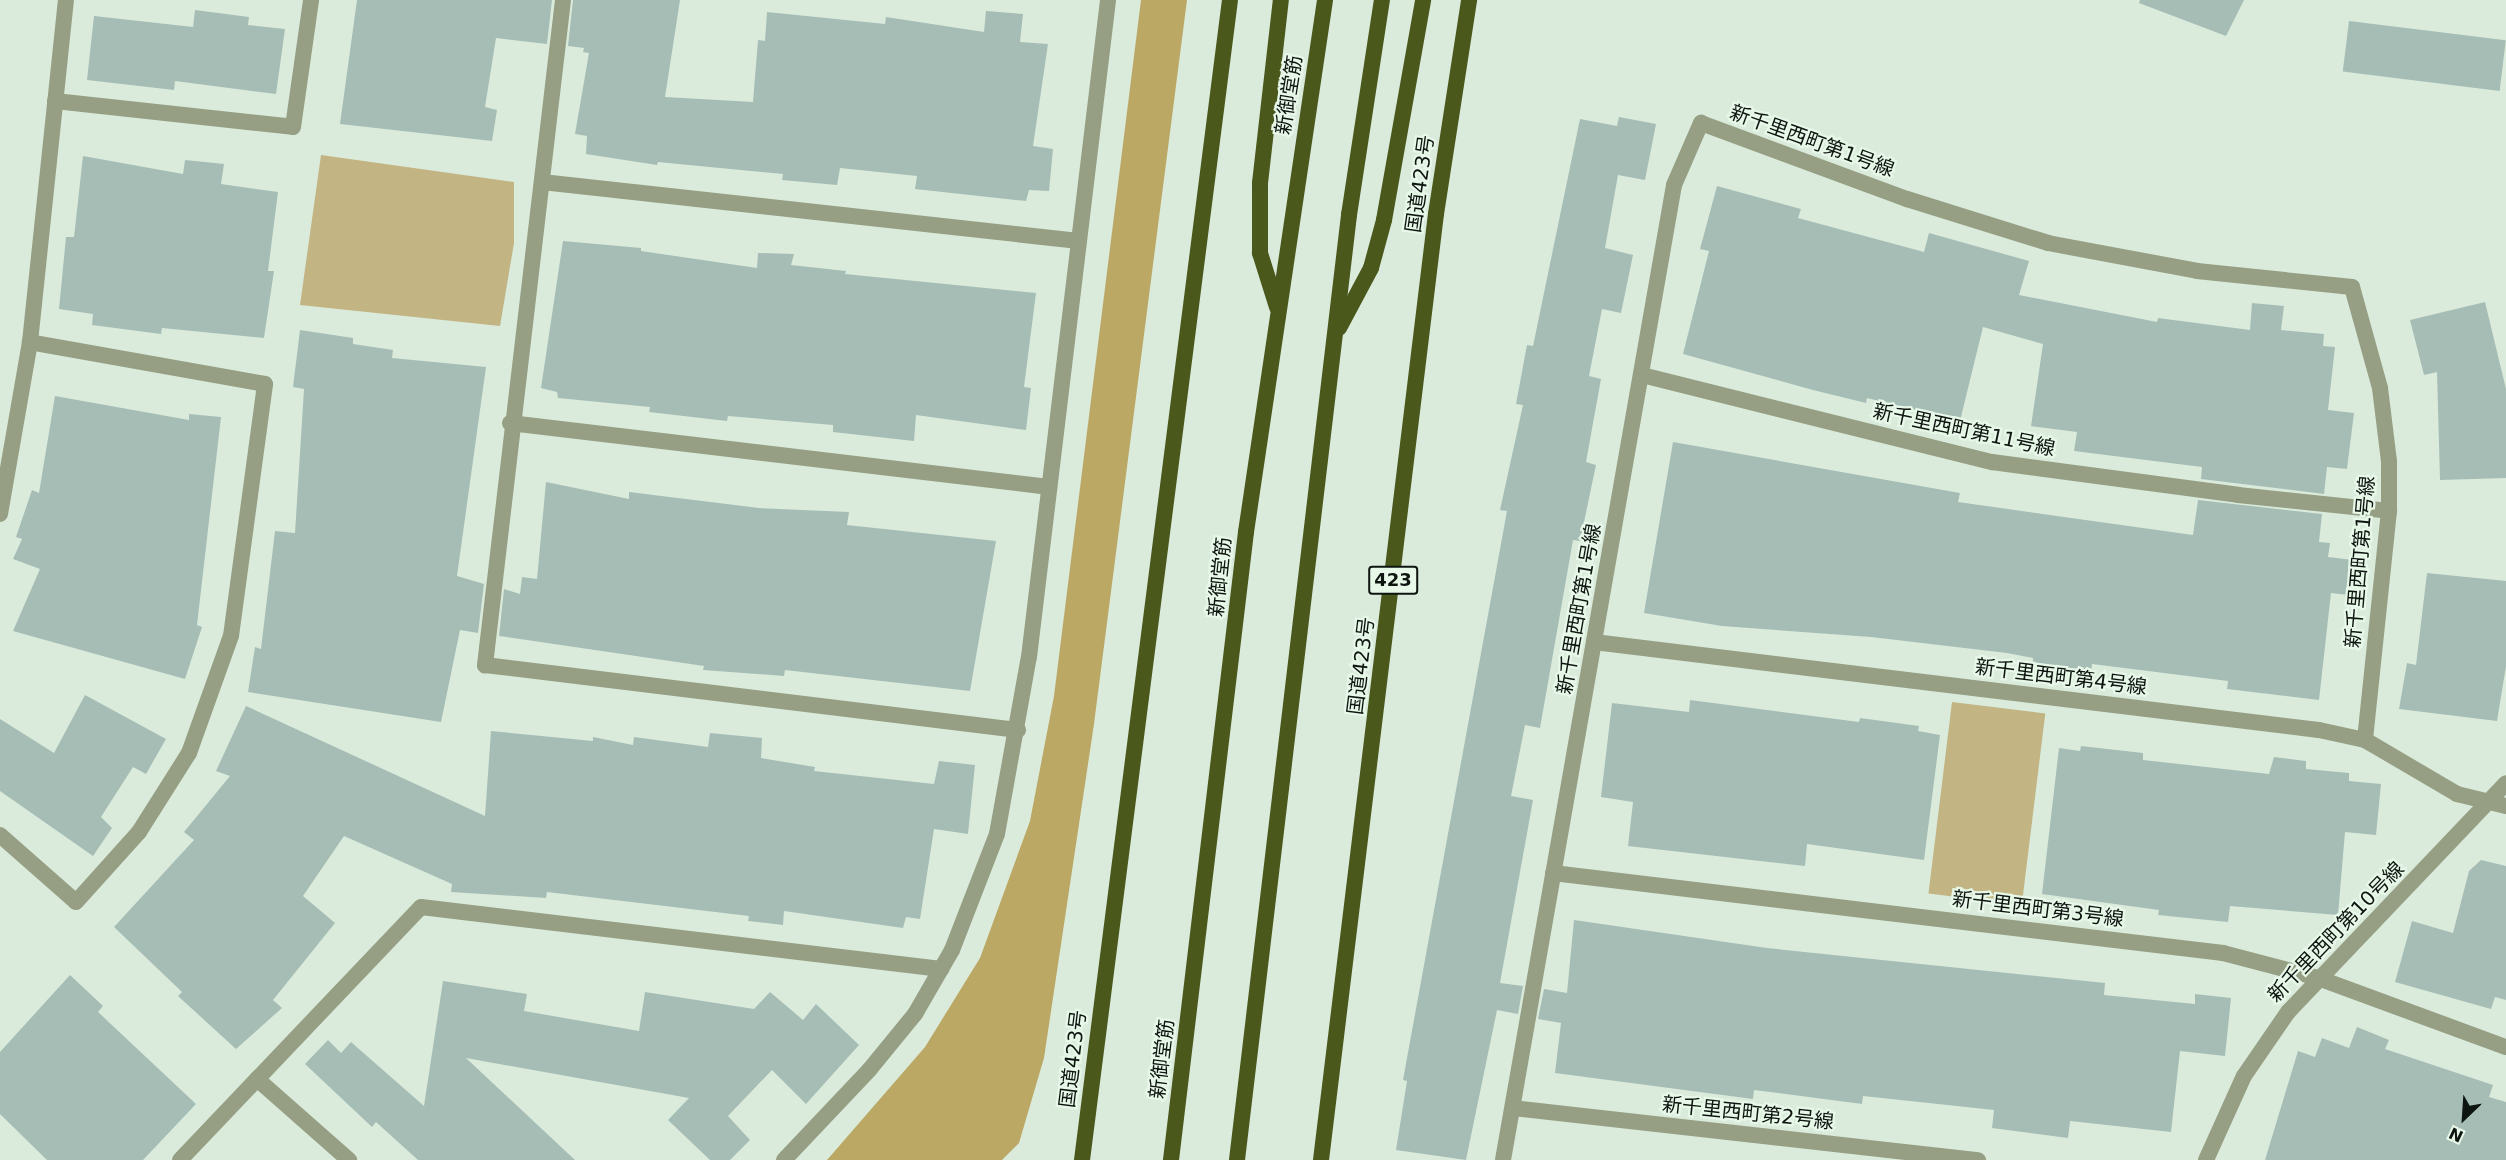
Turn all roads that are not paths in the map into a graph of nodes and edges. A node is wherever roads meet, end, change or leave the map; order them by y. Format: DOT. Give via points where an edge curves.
graph roads {
  1 [pos="66,0"];
  2 [pos="311,0"];
  3 [pos="563,0"];
  4 [pos="1108,0"];
  5 [pos="1230,0"];
  6 [pos="1281,0"];
  7 [pos="1324,0"];
  8 [pos="1382,0"];
  9 [pos="1423,0"];
  10 [pos="1469,0"];
  11 [pos="55,101"];
  12 [pos="542,182"];
  13 [pos="1079,241"];
  14 [pos="1279,314"];
  15 [pos="1335,335"];
  16 [pos="30,342"];
  17 [pos="1642,375"];
  18 [pos="510,423"];
  19 [pos="1048,487"];
  20 [pos="2389,511"];
  21 [pos="0,514"];
  22 [pos="1594,642"];
  23 [pos="1018,730"];
  24 [pos="2365,741"];
  25 [pos="2506,783"];
  26 [pos="2486,802"];
  27 [pos="2506,806"];
  28 [pos="0,835"];
  29 [pos="1552,873"];
  30 [pos="941,969"];
  31 [pos="2318,978"];
  32 [pos="2506,1047"];
  33 [pos="257,1079"];
  34 [pos="1513,1108"];
  35 [pos="1085,1132"];
  36 [pos="180,1160"];
  37 [pos="349,1160"];
  38 [pos="784,1160"];
  39 [pos="1074,1160"];
  40 [pos="1082,1160"];
  41 [pos="1171,1160"];
  42 [pos="1237,1160"];
  43 [pos="1321,1160"];
  44 [pos="1503,1160"];
  45 [pos="1978,1160"];
  46 [pos="2206,1160"];
  1 -- 11 [label="street"];
  2 -- 11 [label="street" via="293,127"];
  3 -- 12 [label="street"];
  4 -- 13 [label="street"];
  5 -- 35 [label="highway, 国道423号"];
  6 -- 14 [label="highway" via="1260,183 1260,253"];
  7 -- 14 [label="highway, 新御堂筋"];
  8 -- 15 [label="highway"];
  9 -- 15 [label="highway" via="1384,220 1371,268"];
  10 -- 43 [label="highway, 国道423号 / 423" via="1436,214"];
  11 -- 16 [label="street"];
  12 -- 13 [label="street"];
  12 -- 18 [label="street"];
  13 -- 19 [label="street"];
  14 -- 41 [label="highway, 新御堂筋" via="1246,532"];
  15 -- 42 [label="highway"];
  16 -- 21 [label="street"];
  16 -- 28 [label="street" via="265,384 231,636 189,753 139,831 76,902"];
  17 -- 20 [label="street, 新千里西町第11号線" via="2013,465"];
  17 -- 20 [label="street, 新千里西町第1号線" via="1674,185 1701,123 1907,199 2048,243 2197,271 2352,287 2380,388 2390,461"];
  17 -- 22 [label="street, 新千里西町第1号線"];
  18 -- 19 [label="street"];
  18 -- 23 [label="street" via="484,664"];
  19 -- 23 [label="street"];
  20 -- 24 [label="street, 新千里西町第1号線"];
  22 -- 24 [label="street, 新千里西町第4号線" via="2319,730"];
  22 -- 29 [label="street, 新千里西町第1号線"];
  23 -- 30 [label="street" via="990,855"];
  24 -- 26 [label="street, 新千里西町第4号線" via="2457,794"];
  25 -- 26 [label="street, 新千里西町第10号線"];
  26 -- 27 [label="street, 新千里西町第4号線"];
  26 -- 31 [label="street, 新千里西町第10号線" via="2367,932"];
  29 -- 31 [label="street, 新千里西町第3号線" via="2223,953"];
  29 -- 34 [label="street, 新千里西町第1号線"];
  30 -- 33 [label="street" via="421,907"];
  30 -- 38 [label="street" via="903,1030"];
  31 -- 32 [label="street, 新千里西町第3号線"];
  31 -- 46 [label="street, 新千里西町第10号線" via="2288,1012 2244,1076"];
  33 -- 36 [label="street"];
  33 -- 37 [label="street"];
  34 -- 44 [label="street, 新千里西町第1号線"];
  34 -- 45 [label="street, 新千里西町第2号線"];
  35 -- 39 [label="street"];
  35 -- 40 [label="highway, 国道423号"];
}
